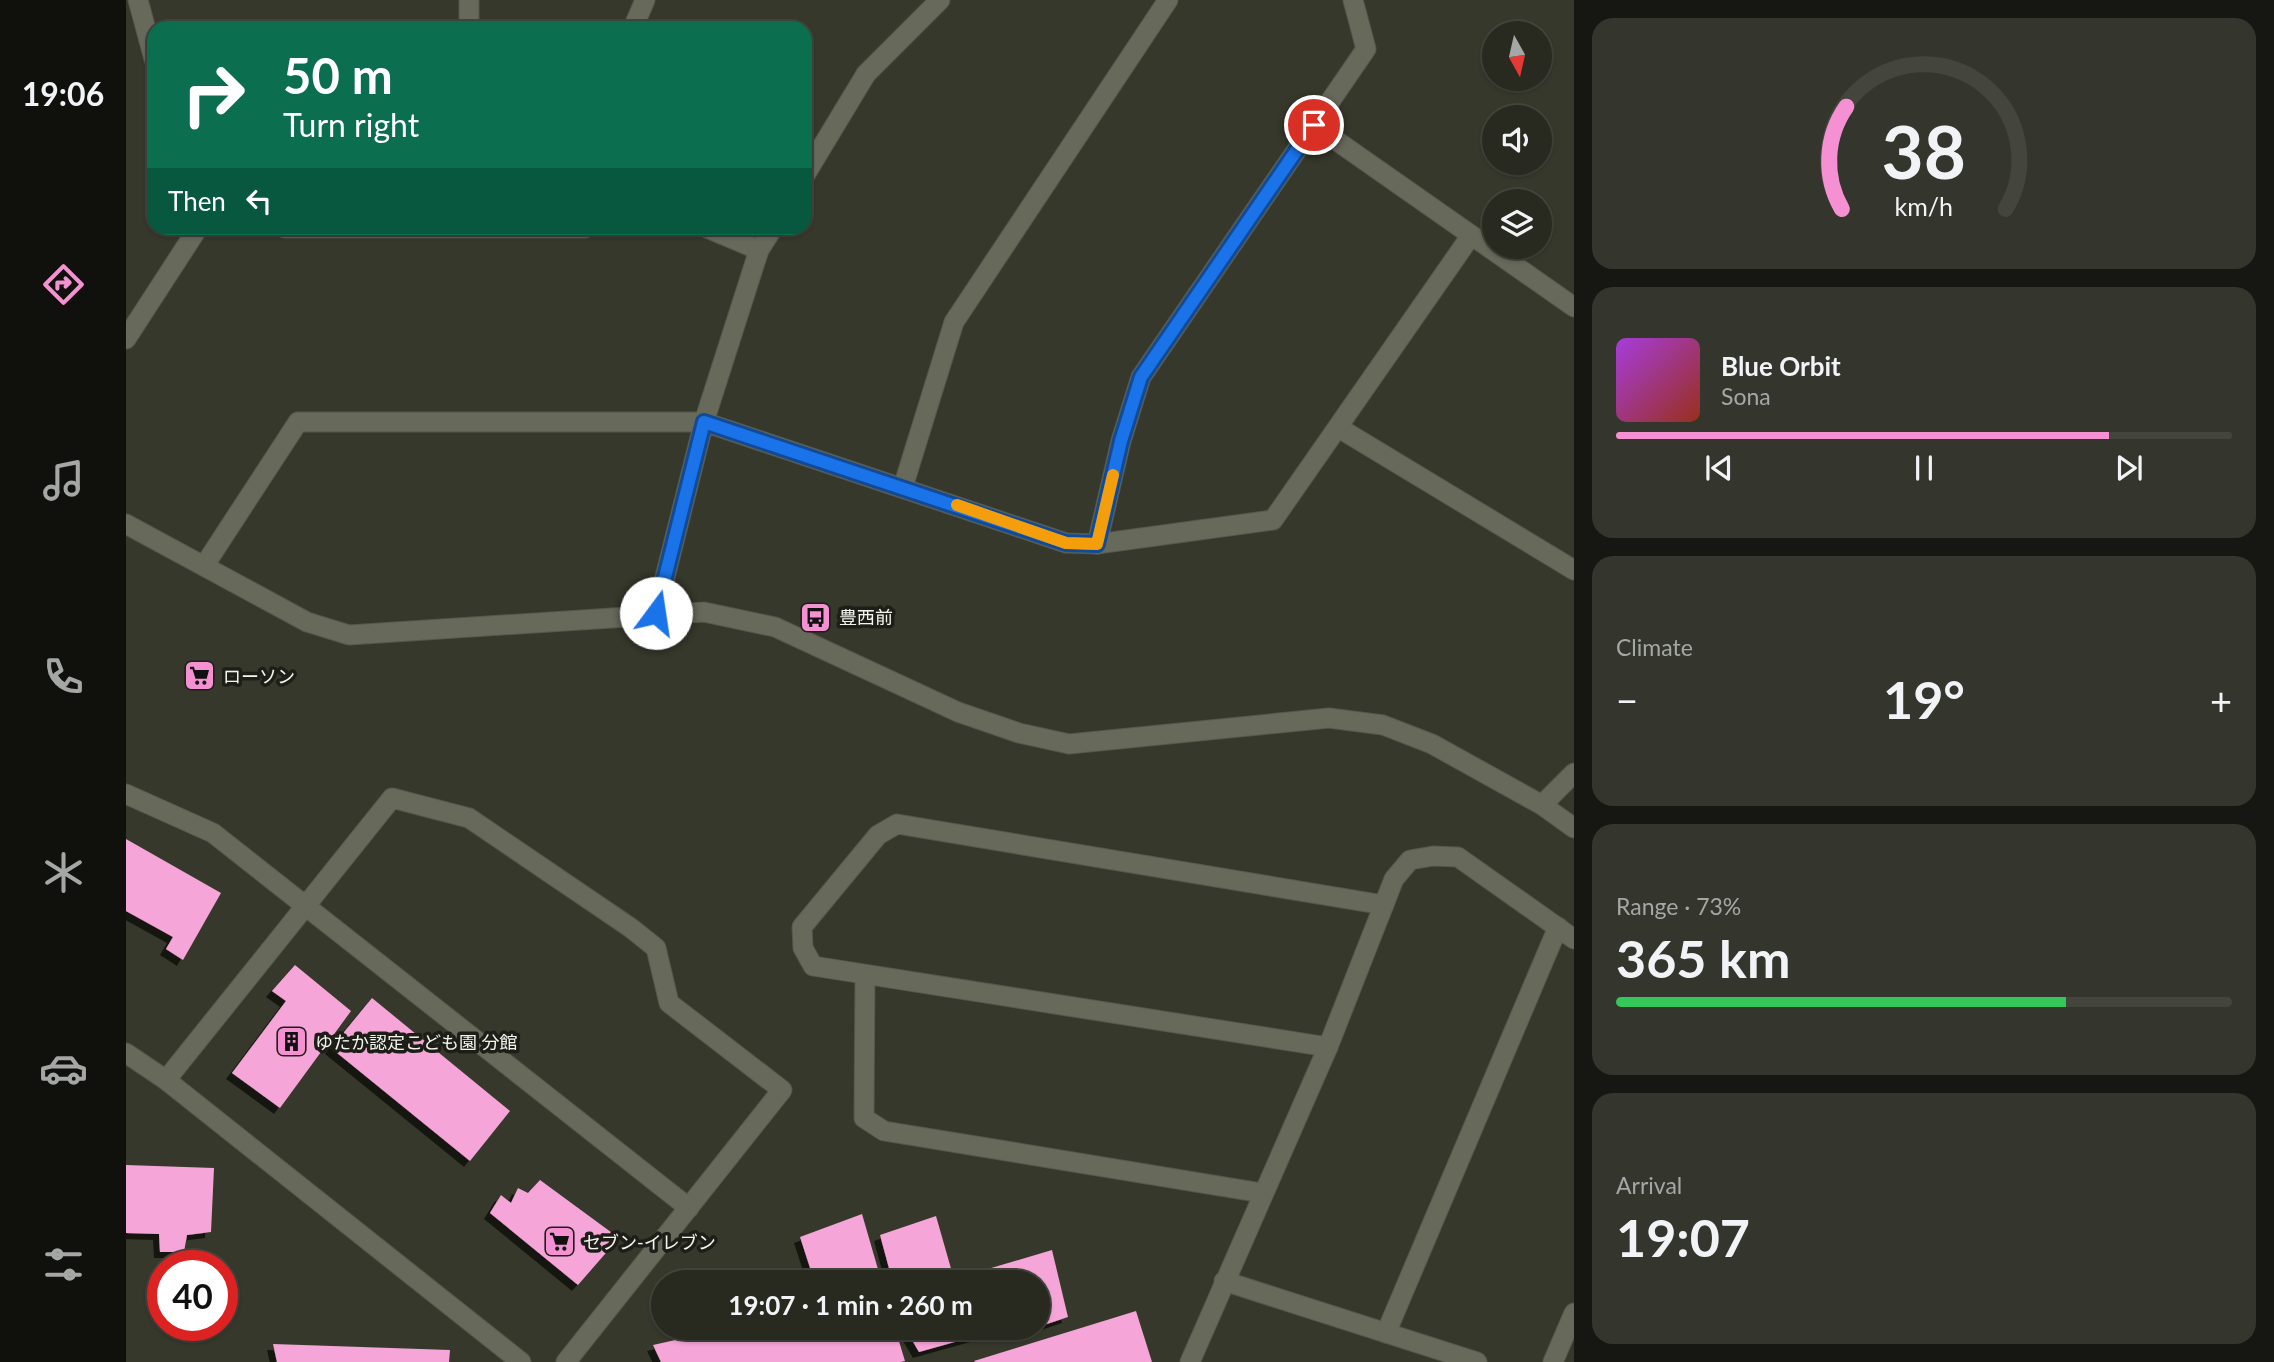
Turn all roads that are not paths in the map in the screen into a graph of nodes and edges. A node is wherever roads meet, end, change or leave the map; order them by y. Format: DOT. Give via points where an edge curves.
graph roads {
  1 [pos="138,0"];
  2 [pos="468,0"];
  3 [pos="645,0"];
  4 [pos="940,0"];
  5 [pos="1168,0"];
  6 [pos="1353,0"];
  7 [pos="469,21"];
  8 [pos="636,21"];
  9 [pos="147,33"];
  10 [pos="1314,125"];
  11 [pos="812,163"];
  12 [pos="194,235"];
  13 [pos="724,235"];
  14 [pos="769,235"];
  15 [pos="1470,237"];
  16 [pos="759,250"];
  17 [pos="1574,307"];
  18 [pos="126,340"];
  19 [pos="704,422"];
  20 [pos="1339,429"];
  21 [pos="903,487"];
  22 [pos="126,524"];
  23 [pos="1097,544"];
  24 [pos="204,566"];
  25 [pos="1574,570"];
  26 [pos="656,613"];
  27 [pos="1574,773"];
  28 [pos="126,793"];
  29 [pos="1542,805"];
  30 [pos="1574,828"];
  31 [pos="1384,905"];
  32 [pos="306,906"];
  33 [pos="1566,933"];
  34 [pos="865,975"];
  35 [pos="1328,1046"];
  36 [pos="126,1053"];
  37 [pos="166,1080"];
  38 [pos="1262,1193"];
  39 [pos="689,1208"];
  40 [pos="1224,1281"];
  41 [pos="1574,1313"];
  42 [pos="1386,1333"];
  43 [pos="521,1362"];
  44 [pos="566,1362"];
  45 [pos="1190,1362"];
  46 [pos="1477,1362"];
  47 [pos="1553,1362"];
  1 -- 9 [label="street"];
  2 -- 7 [label="street"];
  3 -- 8 [label="street"];
  4 -- 11 [label="street" via="866,74"];
  5 -- 21 [label="street" via="954,322"];
  6 -- 10 [label="street" via="1366,49"];
  10 -- 15 [label="street"];
  10 -- 23 [label="street" via="1141,377"];
  12 -- 18 [label="street"];
  13 -- 16 [label="street"];
  14 -- 16 [label="street"];
  15 -- 17 [label="street"];
  15 -- 20 [label="street"];
  16 -- 19 [label="street"];
  19 -- 21 [label="street"];
  19 -- 24 [label="street" via="298,422"];
  19 -- 26 [label="street"];
  20 -- 23 [label="street" via="1273,520"];
  20 -- 25 [label="street"];
  21 -- 23 [label="street" via="1066,543"];
  22 -- 24 [label="street"];
  24 -- 26 [label="street" via="307,622 349,635"];
  26 -- 29 [label="street" via="704,612 775,627 958,712 1069,744 1329,718 1383,725 1432,744"];
  27 -- 29 [label="street"];
  28 -- 32 [label="street" via="213,833"];
  29 -- 30 [label="street"];
  31 -- 33 [label="street" via="1394,879 1410,860 1458,857"];
  31 -- 34 [label="street" via="897,824 878,835 802,928 803,948 813,966"];
  31 -- 35 [label="street"];
  32 -- 37 [label="street"];
  32 -- 39 [label="street"];
  32 -- 39 [label="street" via="392,798 469,818 656,948 669,1003 782,1090"];
  33 -- 42 [label="street"];
  34 -- 35 [label="street"];
  34 -- 38 [label="street" via="864,1118 884,1131"];
  35 -- 38 [label="street"];
  36 -- 37 [label="street"];
  37 -- 43 [label="street"];
  38 -- 40 [label="street"];
  39 -- 44 [label="street"];
  40 -- 42 [label="street"];
  40 -- 45 [label="street"];
  41 -- 47 [label="street"];
  42 -- 46 [label="street"];
}
